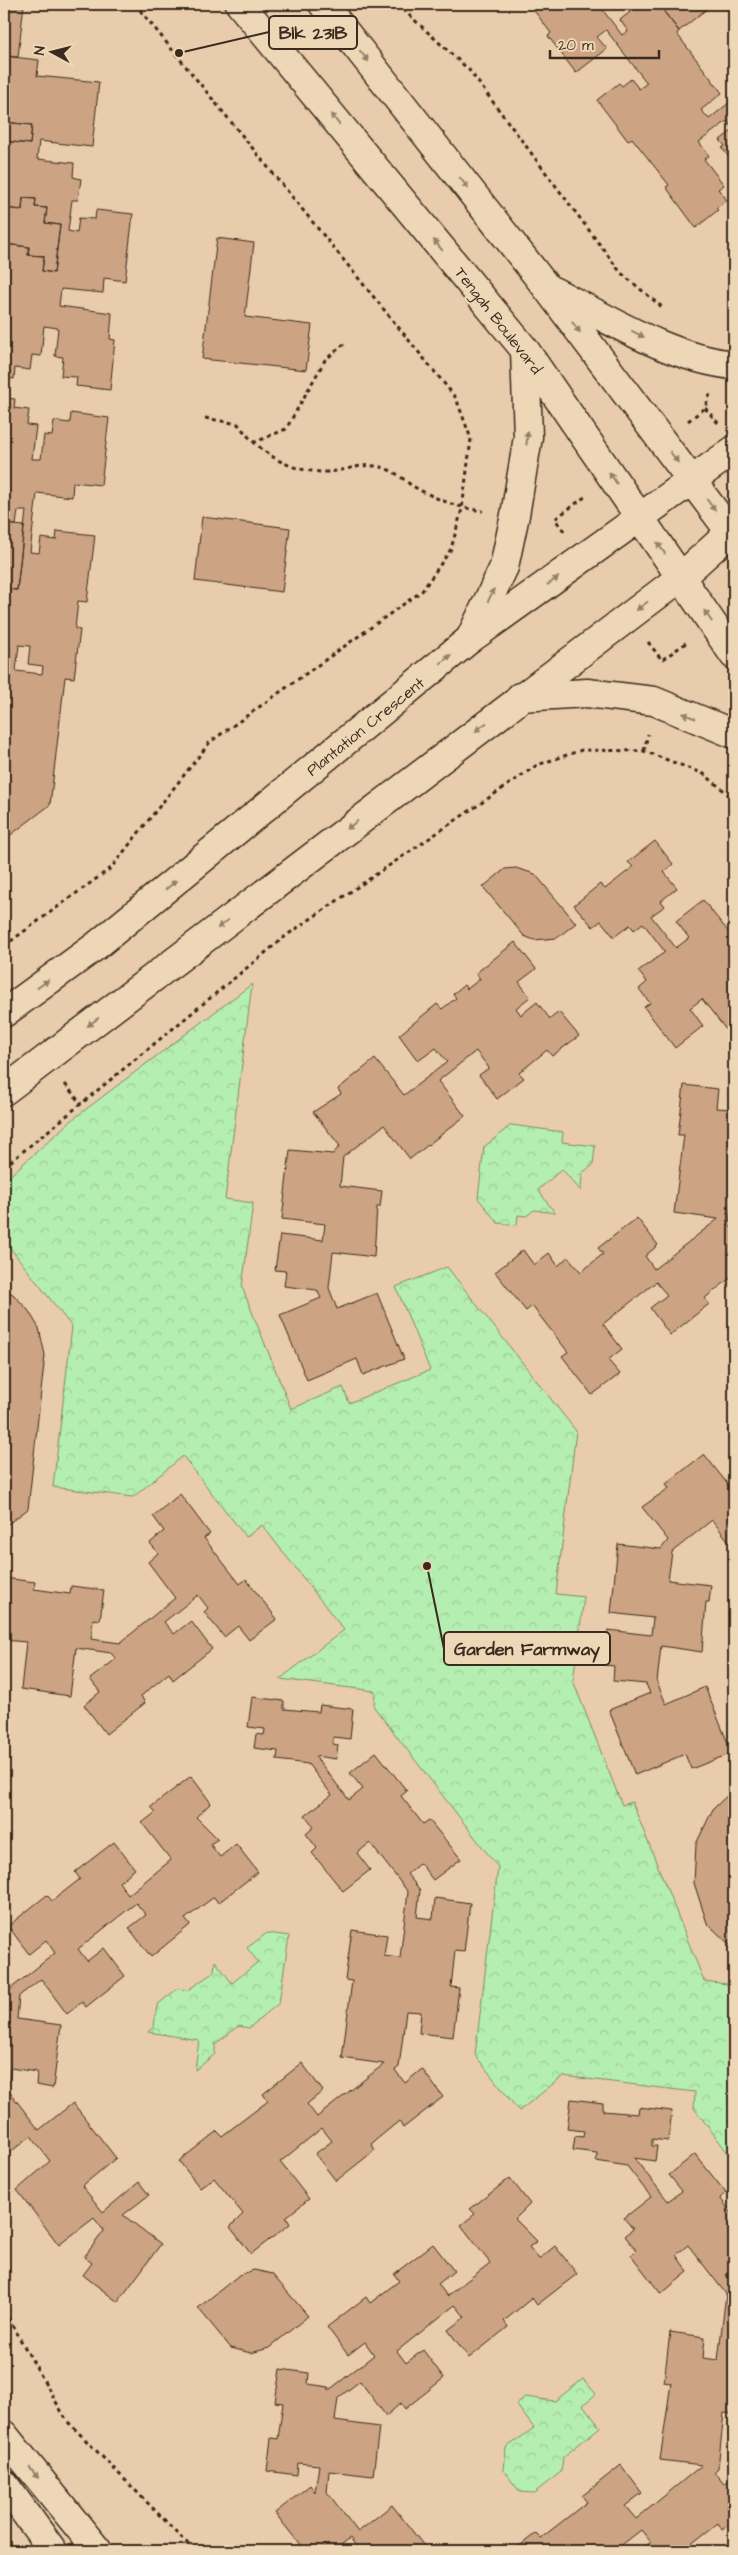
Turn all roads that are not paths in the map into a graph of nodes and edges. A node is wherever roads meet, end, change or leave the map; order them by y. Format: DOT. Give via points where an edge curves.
graph roads {
  1 [pos="240,4"];
  2 [pos="323,4"];
  3 [pos="547,288"];
  4 [pos="525,350"];
  5 [pos="734,365"];
  6 [pos="734,450"];
  7 [pos="691,479"];
  8 [pos="640,518"];
  9 [pos="733,533"];
  10 [pos="681,577"];
  11 [pos="470,639"];
  12 [pos="734,654"];
  13 [pos="520,697"];
  14 [pos="734,734"];
  15 [pos="4,1013"];
  16 [pos="4,1090"];
  17 [pos="4,2435"];
  18 [pos="4,2484"];
  19 [pos="53,2551"];
  20 [pos="98,2551"];
  4 -- 1 [label="main road, Tengah Boulevard, one-way"];
  2 -- 3 [label="main road, one-way"];
  3 -- 5 [label="main road, one-way" via="657,343 720,364"];
  3 -- 7 [label="main road, one-way"];
  8 -- 4 [label="main road, Tengah Boulevard, one-way"];
  11 -- 4 [label="main road, one-way" via="504,567 515,515 528,437"];
  6 -- 7 [label="main road, Plantation Crescent"];
  7 -- 8 [label="main road, Plantation Crescent"];
  7 -- 9 [label="main road, one-way"];
  10 -- 8 [label="main road, Tengah Boulevard, one-way"];
  11 -- 8 [label="main road, Plantation Crescent, one-way"];
  9 -- 10 [label="main road"];
  12 -- 10 [label="main road, Tengah Boulevard, one-way"];
  10 -- 13 [label="main road, one-way"];
  15 -- 11 [label="main road, Plantation Crescent, one-way" via="96,946"];
  14 -- 13 [label="main road, one-way" via="654,701 587,693"];
  13 -- 16 [label="main road, one-way"];
  17 -- 20 [label="main road, one-way"];
  18 -- 19 [label="main road"];
}
